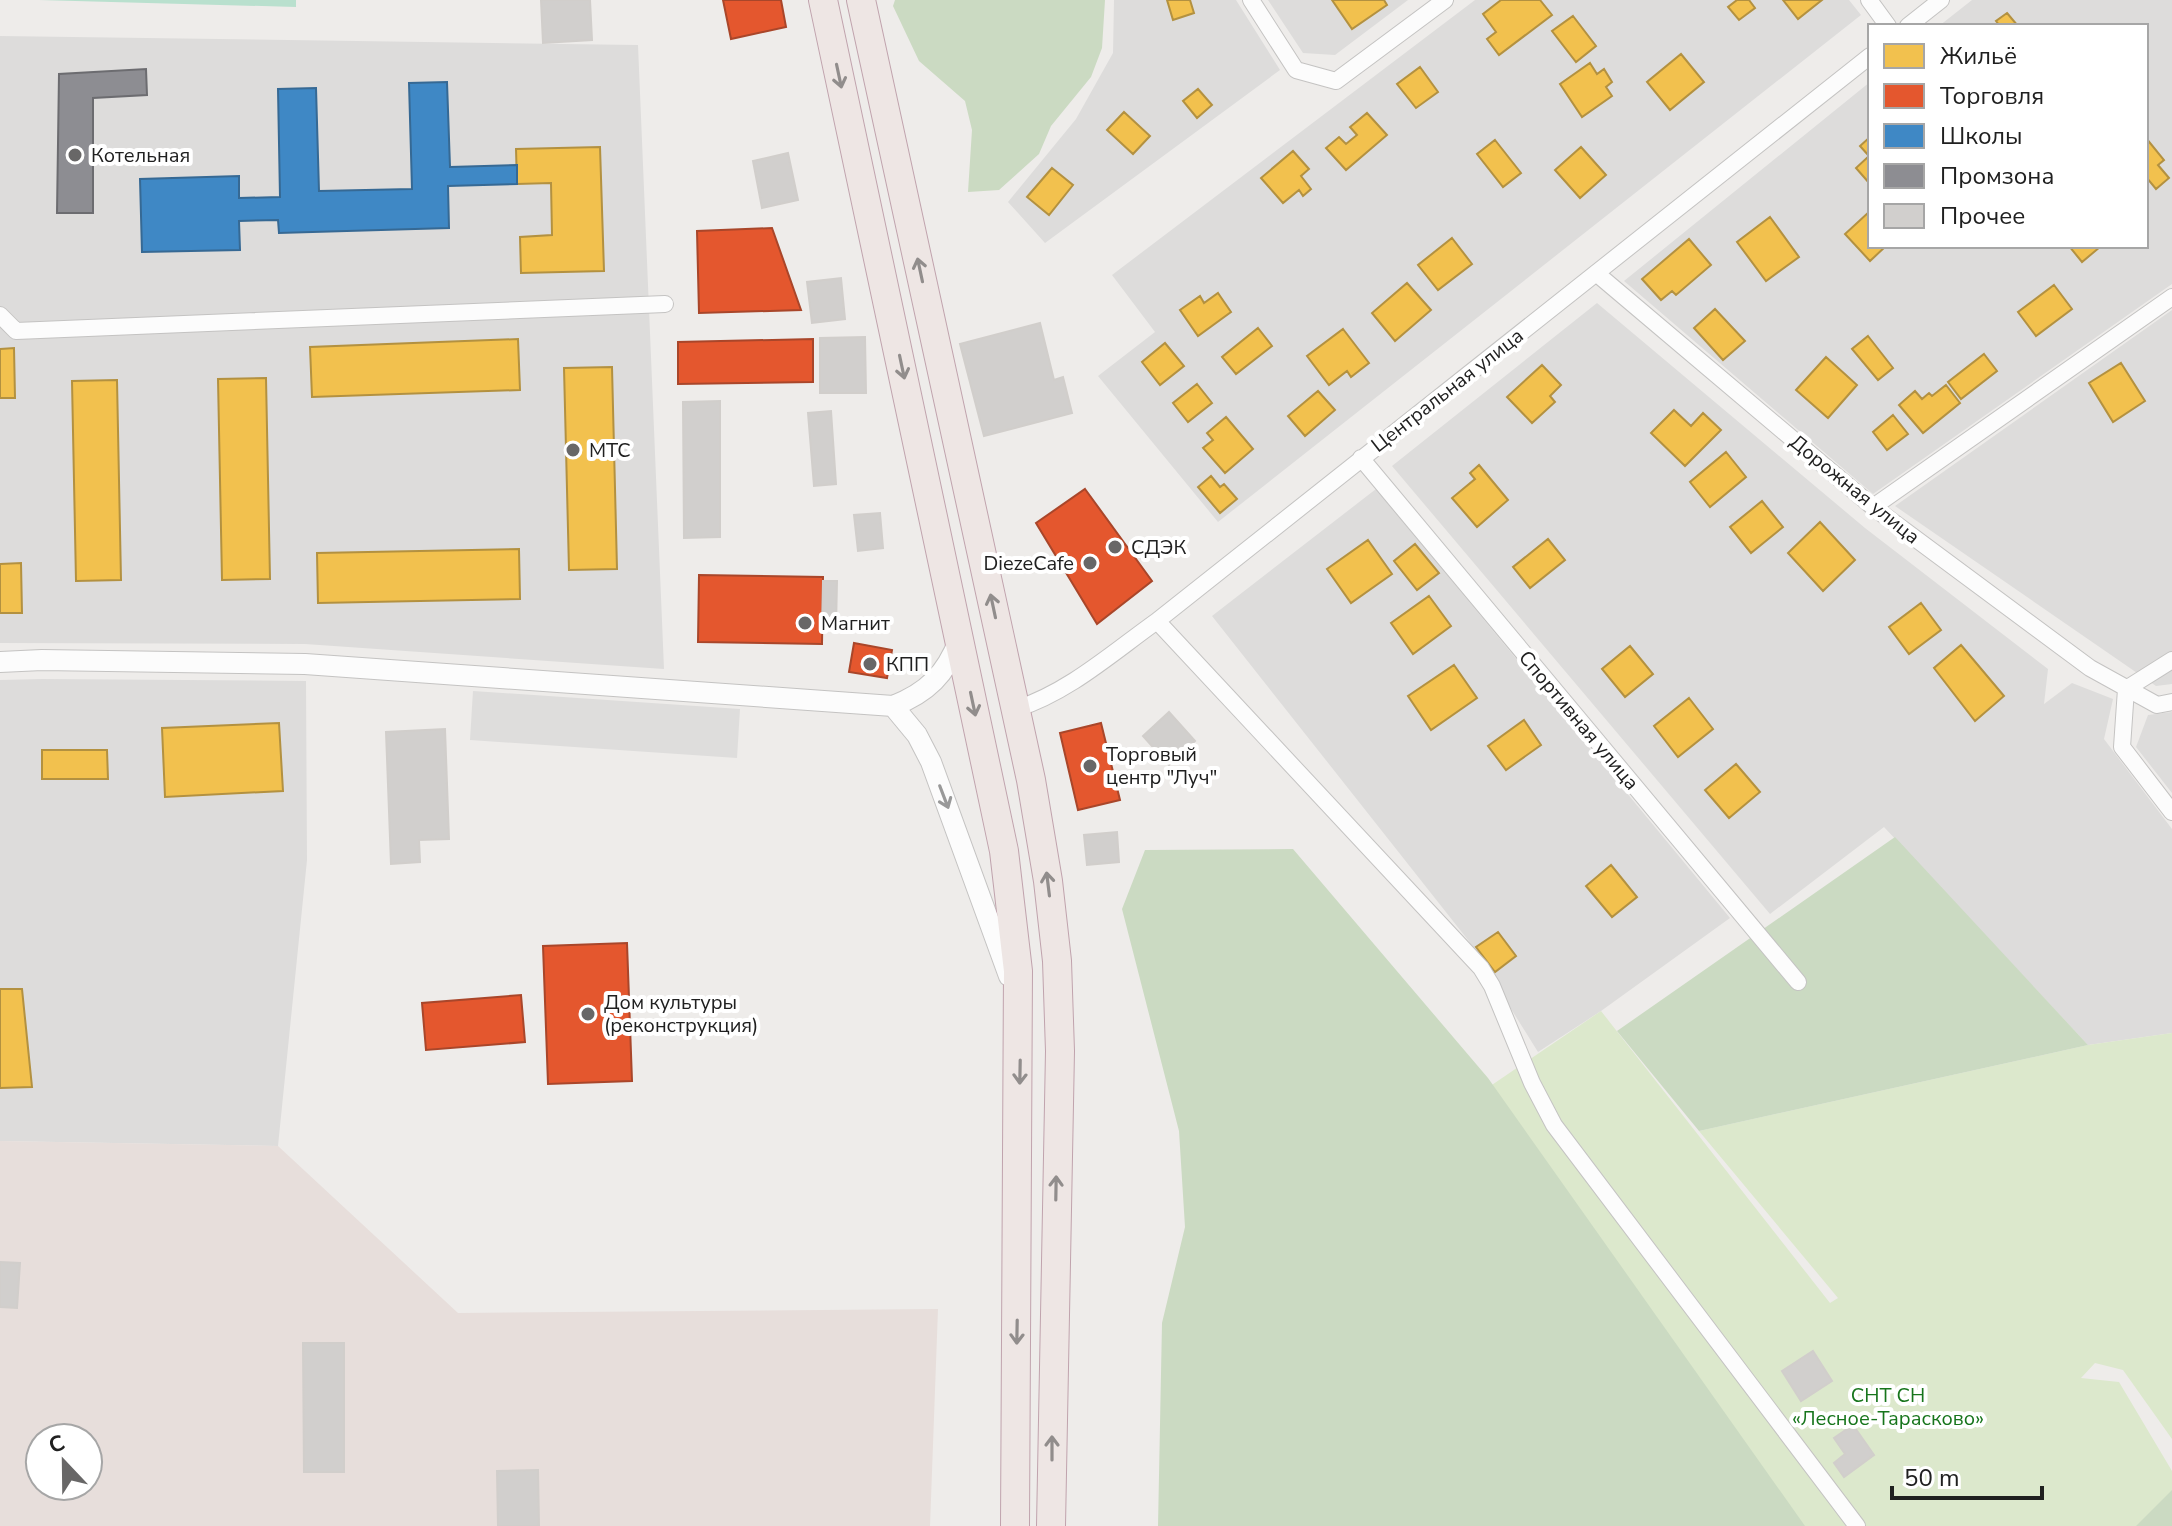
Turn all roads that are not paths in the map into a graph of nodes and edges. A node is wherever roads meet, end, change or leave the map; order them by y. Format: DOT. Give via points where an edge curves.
graph roads {
  1 [pos="823,0"];
  2 [pos="861,0"];
  3 [pos="1251,0"];
  4 [pos="1445,0"];
  5 [pos="1869,0"];
  6 [pos="1941,0"];
  7 [pos="1887,24"];
  8 [pos="1911,24"];
  9 [pos="1868,58"];
  10 [pos="1596,273"];
  11 [pos="2172,297"];
  12 [pos="665,304"];
  13 [pos="0,315"];
  14 [pos="1361,458"];
  15 [pos="1873,507"];
  16 [pos="1157,621"];
  17 [pos="959,640"];
  18 [pos="2172,660"];
  19 [pos="0,662"];
  20 [pos="2126,689"];
  21 [pos="2172,702"];
  22 [pos="893,706"];
  23 [pos="1016,709"];
  24 [pos="2172,812"];
  25 [pos="1798,982"];
  26 [pos="1019,1014"];
  27 [pos="1015,1526"];
  28 [pos="1051,1526"];
  29 [pos="1857,1526"];
  1 -- 17 [label="highway, one-way"];
  23 -- 2 [label="highway, one-way"];
  3 -- 4 [label="street" via="1296,70 1336,81"];
  5 -- 7 [label="street"];
  6 -- 8 [label="street"];
  9 -- 10 [label="street, Центральная улица"];
  10 -- 14 [label="street, Центральная улица"];
  10 -- 15 [label="street, Дорожная улица"];
  11 -- 15 [label="street"];
  12 -- 13 [label="street" via="16,331"];
  14 -- 16 [label="street, Центральная улица"];
  14 -- 25 [label="street, Спортивная улица"];
  15 -- 20 [label="street, Дорожная улица"];
  16 -- 23 [label="street, Центральная улица" via="1063,688"];
  16 -- 29 [label="street" via="1481,968 1554,1125"];
  17 -- 22 [label="street" via="938,679 915,698"];
  17 -- 26 [label="highway, one-way" via="1004,851"];
  18 -- 20 [label="street"];
  19 -- 22 [label="street" via="305,664"];
  20 -- 21 [label="street, Дорожная улица" via="2157,705"];
  20 -- 24 [label="street" via="2122,747"];
  22 -- 26 [label="street, one-way" via="931,762 1005,960"];
  28 -- 23 [label="highway, one-way" via="1057,961"];
  26 -- 27 [label="highway, one-way"];
}
